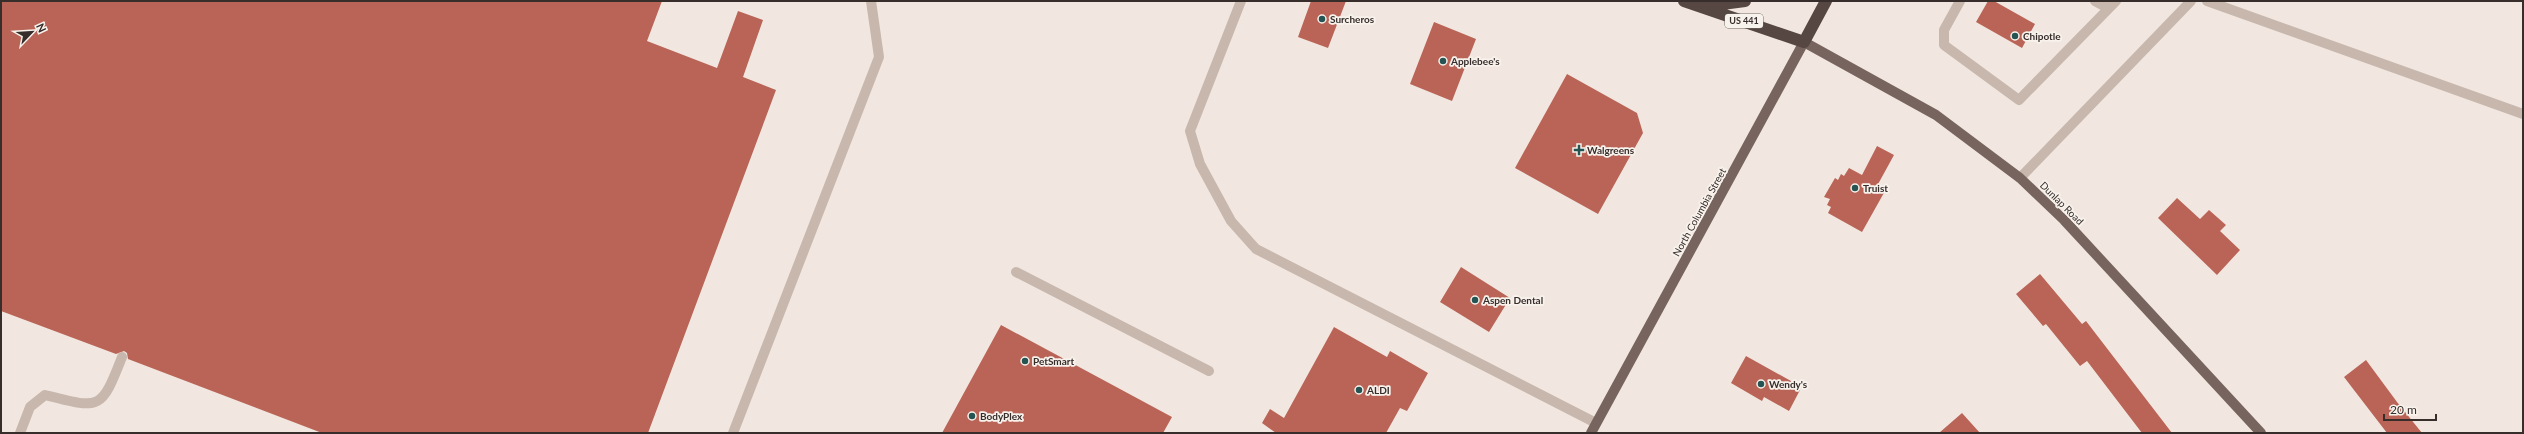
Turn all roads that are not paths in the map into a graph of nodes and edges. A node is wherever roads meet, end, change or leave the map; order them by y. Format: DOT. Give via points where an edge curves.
graph roads {
  1 [pos="871,1"];
  2 [pos="1241,1"];
  3 [pos="1684,1"];
  4 [pos="1745,1"];
  5 [pos="1826,1"];
  6 [pos="1960,1"];
  7 [pos="2094,1"];
  8 [pos="2116,1"];
  9 [pos="2191,1"];
  10 [pos="2207,1"];
  11 [pos="2108,8"];
  12 [pos="1804,42"];
  13 [pos="2523,114"];
  14 [pos="2020,178"];
  15 [pos="1016,272"];
  16 [pos="122,357"];
  17 [pos="1209,372"];
  18 [pos="1596,423"];
  19 [pos="20,433"];
  20 [pos="733,433"];
  21 [pos="1591,433"];
  22 [pos="2261,433"];
  1 -- 20 [label="lane" via="879,57"];
  2 -- 18 [label="lane" via="1190,131 1200,164 1230,221 1256,249"];
  3 -- 4 [label="highway, US 441" via="1722,4"];
  3 -- 12 [label="highway, US 441"];
  5 -- 12 [label="highway, North Columbia Street"];
  6 -- 11 [label="lane" via="1944,30 1944,45 2018,100"];
  7 -- 11 [label="lane"];
  8 -- 11 [label="lane"];
  9 -- 14 [label="lane"];
  10 -- 13 [label="lane"];
  12 -- 14 [label="main road, Dunlap Road" via="1936,115"];
  12 -- 18 [label="main road, North Columbia Street"];
  14 -- 22 [label="main road, Dunlap Road" via="2064,220"];
  15 -- 17 [label="lane"];
  16 -- 19 [label="lane" via="111,385 101,400 89,405 45,395 30,407"];
  18 -- 21 [label="main road, North Columbia Street"];
}
